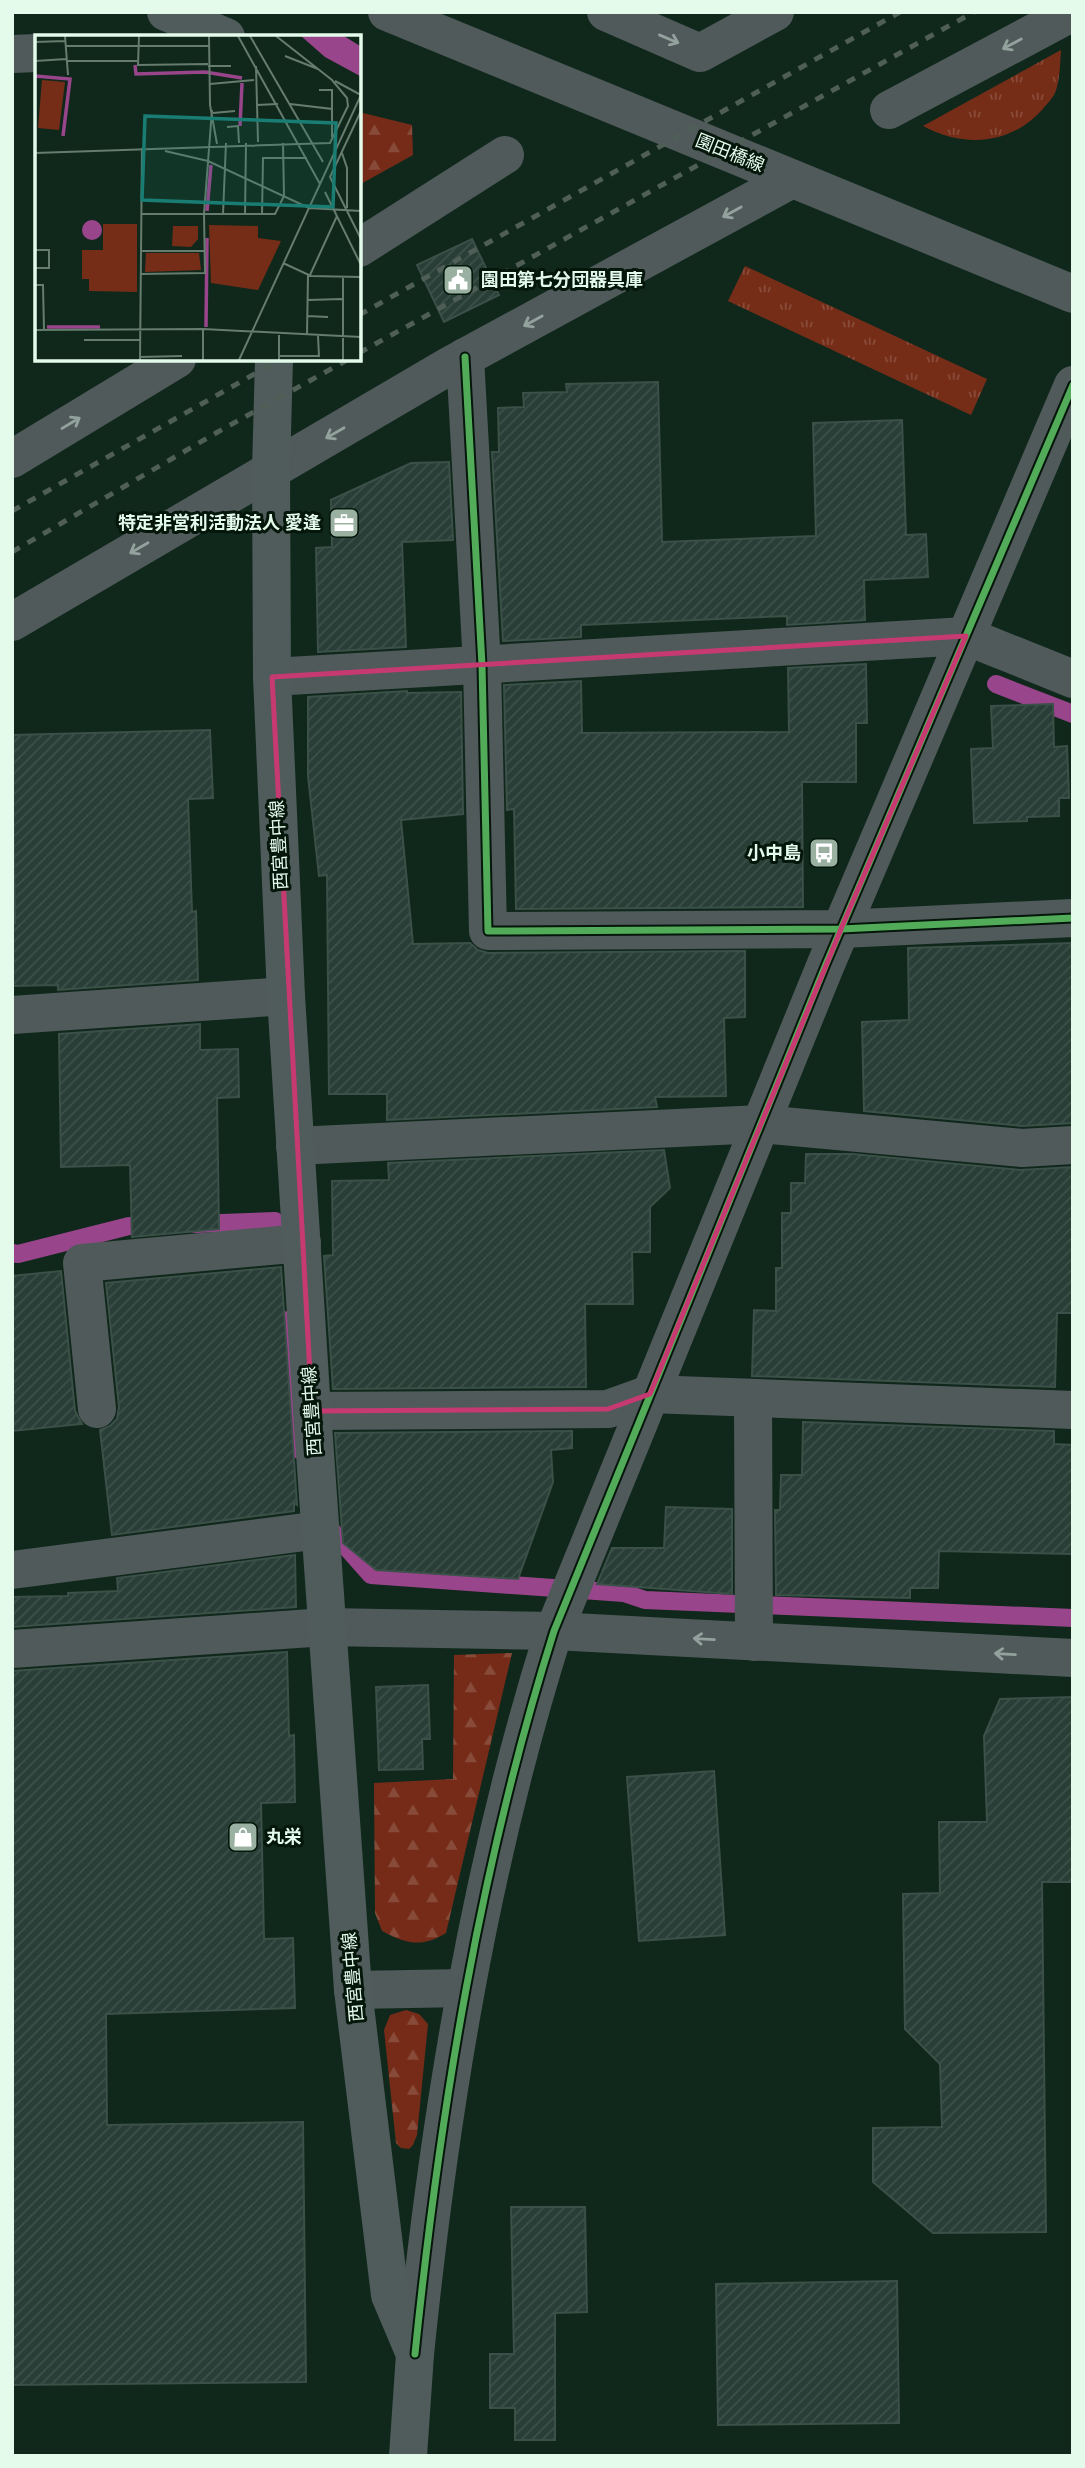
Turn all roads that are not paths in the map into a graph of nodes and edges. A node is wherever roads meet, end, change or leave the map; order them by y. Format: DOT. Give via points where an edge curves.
graph roads {
  1 [pos="166,12"];
  2 [pos="387,12"];
  3 [pos="606,12"];
  4 [pos="775,12"];
  5 [pos="1073,12"];
  6 [pos="221,35"];
  7 [pos="35,53"];
  8 [pos="12,54"];
  9 [pos="888,110"];
  10 [pos="505,155"];
  11 [pos="792,179"];
  12 [pos="360,247"];
  13 [pos="1073,294"];
  14 [pos="465,357"];
  15 [pos="175,360"];
  16 [pos="274,360"];
  17 [pos="1073,385"];
  18 [pos="12,458"];
  19 [pos="271,470"];
  20 [pos="12,622"];
  21 [pos="967,636"];
  22 [pos="482,665"];
  23 [pos="272,677"];
  24 [pos="1073,679"];
  25 [pos="1073,918"];
  26 [pos="841,929"];
  27 [pos="286,996"];
  28 [pos="12,1014"];
  29 [pos="761,1124"];
  30 [pos="1073,1145"];
  31 [pos="295,1146"];
  32 [pos="302,1243"];
  33 [pos="650,1394"];
  34 [pos="753,1398"];
  35 [pos="97,1409"];
  36 [pos="1073,1410"];
  37 [pos="312,1411"];
  38 [pos="320,1530"];
  39 [pos="12,1570"];
  40 [pos="326,1627"];
  41 [pos="554,1631"];
  42 [pos="754,1642"];
  43 [pos="12,1649"];
  44 [pos="1073,1658"];
  45 [pos="466,1988"];
  46 [pos="353,1990"];
  47 [pos="415,2354"];
  48 [pos="408,2456"];
  1 -- 6 [label="main road"];
  2 -- 11 [label="street, 園田橋線"];
  3 -- 4 [label="street, one-way" via="700,53"];
  5 -- 9 [label="street, one-way"];
  7 -- 8 [label="street"];
  10 -- 12 [label="street"];
  11 -- 13 [label="street, 園田橋線"];
  11 -- 14 [label="street, one-way"];
  14 -- 19 [label="street, one-way"];
  14 -- 22 [label="street"];
  18 -- 15 [label="street, one-way"];
  16 -- 19 [label="main road, 西宮豊中線"];
  17 -- 21 [label="street"];
  19 -- 20 [label="street, one-way"];
  19 -- 23 [label="main road, 西宮豊中線"];
  21 -- 22 [label="street"];
  21 -- 24 [label="street"];
  21 -- 26 [label="street"];
  22 -- 23 [label="street"];
  22 -- 26 [label="street" via="488,931"];
  23 -- 27 [label="main road, 西宮豊中線"];
  25 -- 26 [label="street"];
  26 -- 29 [label="street"];
  27 -- 28 [label="street"];
  27 -- 31 [label="main road, 西宮豊中線"];
  29 -- 30 [label="street" via="1022,1148"];
  29 -- 31 [label="street"];
  29 -- 33 [label="street"];
  31 -- 32 [label="main road, 西宮豊中線"];
  32 -- 35 [label="street" via="82,1263"];
  32 -- 37 [label="main road, 西宮豊中線"];
  33 -- 34 [label="street"];
  33 -- 37 [label="street" via="608,1409"];
  33 -- 41 [label="street"];
  34 -- 36 [label="street"];
  34 -- 42 [label="street"];
  37 -- 38 [label="main road, 西宮豊中線"];
  38 -- 39 [label="street"];
  38 -- 40 [label="main road, 西宮豊中線"];
  40 -- 41 [label="street"];
  40 -- 43 [label="street"];
  40 -- 46 [label="main road, 西宮豊中線"];
  42 -- 41 [label="street, one-way"];
  41 -- 45 [label="street" via="505,1802"];
  44 -- 42 [label="street, one-way"];
  45 -- 46 [label="street"];
  45 -- 47 [label="street"];
  46 -- 47 [label="main road, 西宮豊中線" via="390,2295"];
  47 -- 48 [label="main road, 西宮豊中線"];
}
